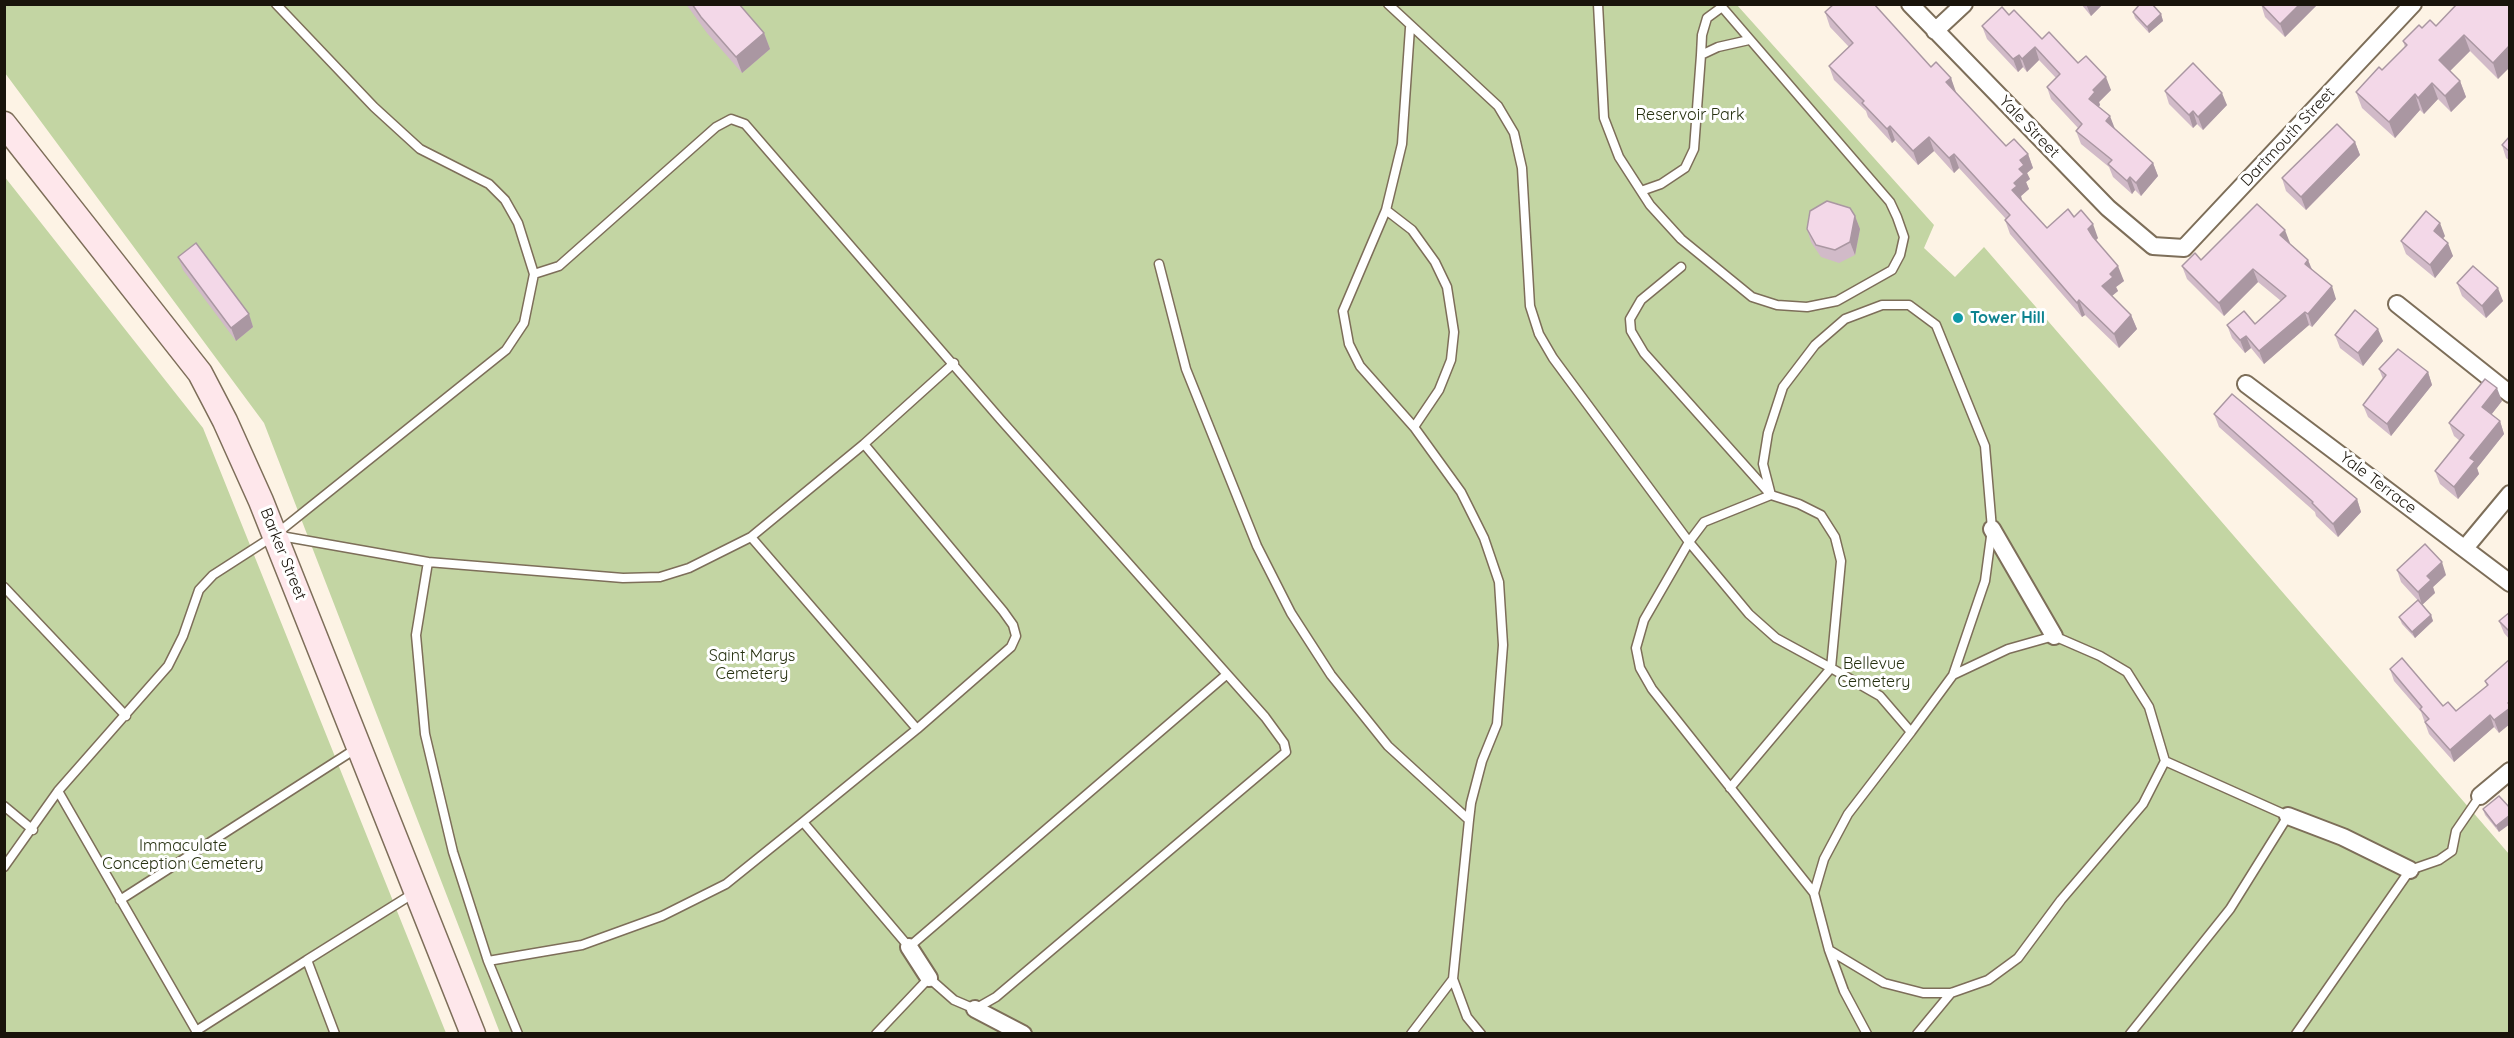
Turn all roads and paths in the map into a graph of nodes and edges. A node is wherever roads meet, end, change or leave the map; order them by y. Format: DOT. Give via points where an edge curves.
graph roads {
  1 [pos="276,4"];
  2 [pos="1388,4"];
  3 [pos="1598,4"];
  4 [pos="1910,4"];
  5 [pos="1964,4"];
  6 [pos="2413,4"];
  7 [pos="1722,6"];
  8 [pos="1410,28"];
  9 [pos="1935,31"];
  10 [pos="1749,40"];
  11 [pos="1701,55"];
  12 [pos="4,124"];
  13 [pos="1641,191"];
  14 [pos="1386,210"];
  15 [pos="2153,246"];
  16 [pos="1159,264"];
  17 [pos="1681,267"];
  18 [pos="534,274"];
  19 [pos="2397,304"];
  20 [pos="954,363"];
  21 [pos="2246,384"];
  22 [pos="2510,394"];
  23 [pos="1414,427"];
  24 [pos="864,444"];
  25 [pos="2510,494"];
  26 [pos="1771,495"];
  27 [pos="1992,529"];
  28 [pos="275,535"];
  29 [pos="751,537"];
  30 [pos="1689,542"];
  31 [pos="2465,548"];
  32 [pos="428,562"];
  33 [pos="2510,583"];
  34 [pos="4,587"];
  35 [pos="2054,636"];
  36 [pos="1831,668"];
  37 [pos="1226,675"];
  38 [pos="1953,675"];
  39 [pos="126,716"];
  40 [pos="917,729"];
  41 [pos="1911,732"];
  42 [pos="360,746"];
  43 [pos="2165,761"];
  44 [pos="2510,771"];
  45 [pos="1730,788"];
  46 [pos="58,791"];
  47 [pos="2480,796"];
  48 [pos="4,806"];
  49 [pos="2288,816"];
  50 [pos="1469,820"];
  51 [pos="803,822"];
  52 [pos="33,830"];
  53 [pos="4,867"];
  54 [pos="2410,870"];
  55 [pos="417,891"];
  56 [pos="1814,893"];
  57 [pos="120,900"];
  58 [pos="909,947"];
  59 [pos="1828,950"];
  60 [pos="308,960"];
  61 [pos="488,961"];
  62 [pos="929,978"];
  63 [pos="1453,979"];
  64 [pos="1951,993"];
  65 [pos="975,1009"];
  66 [pos="197,1032"];
  67 [pos="335,1034"];
  68 [pos="473,1034"];
  69 [pos="518,1034"];
  70 [pos="876,1034"];
  71 [pos="1023,1034"];
  72 [pos="1411,1034"];
  73 [pos="1481,1034"];
  74 [pos="1867,1034"];
  75 [pos="1917,1034"];
  76 [pos="2130,1034"];
  77 [pos="2296,1034"];
  1 -- 18 [label="lane" via="374,107 420,149 489,184 505,200 518,223"];
  2 -- 8 [label="lane"];
  3 -- 13 [label="lane" via="1604,118 1619,157"];
  4 -- 9 [label="street, Yale Street"];
  5 -- 9 [label="street"];
  6 -- 15 [label="street, Dartmouth Street" via="2184,248"];
  7 -- 10 [label="lane"];
  7 -- 11 [label="lane" via="1707,18"];
  8 -- 14 [label="lane" via="1402,144"];
  8 -- 30 [label="lane" via="1498,106 1514,133 1522,168 1530,306 1539,334"];
  9 -- 15 [label="street, Yale Street" via="2108,208"];
  10 -- 11 [label="lane"];
  10 -- 13 [label="lane" via="1890,202 1904,237 1892,270 1837,301 1807,307 1776,305 1752,297 1681,239"];
  11 -- 13 [label="lane" via="1694,148 1685,168 1661,184"];
  12 -- 28 [label="main road, Barker Street" via="200,373"];
  14 -- 23 [label="lane" via="1343,311 1349,344 1360,366"];
  14 -- 23 [label="lane" via="1412,230 1435,262 1448,287 1454,332 1451,360 1439,390"];
  16 -- 50 [label="lane" via="1186,369 1257,546 1291,613 1331,675 1388,746"];
  17 -- 26 [label="lane" via="1641,300 1630,318 1631,331 1644,353"];
  18 -- 20 [label="lane" via="559,266 716,127 731,119 745,124"];
  18 -- 28 [label="lane" via="524,323 506,350"];
  19 -- 22 [label="street"];
  20 -- 24 [label="lane"];
  20 -- 37 [label="lane"];
  21 -- 31 [label="street, Yale Terrace"];
  23 -- 50 [label="lane" via="1461,492 1484,538 1499,582 1503,645 1497,724 1482,761"];
  24 -- 29 [label="lane"];
  24 -- 40 [label="lane" via="1003,610 1016,636 1011,647"];
  25 -- 31 [label="street"];
  26 -- 27 [label="lane" via="1763,464 1783,387 1815,345 1845,319 1882,305 1909,305 1936,325 1985,446"];
  26 -- 30 [label="lane" via="1704,522"];
  26 -- 36 [label="lane" via="1821,515 1835,537 1841,561"];
  27 -- 35 [label="street"];
  27 -- 38 [label="lane" via="1985,581"];
  28 -- 32 [label="lane"];
  28 -- 39 [label="lane" via="213,575 199,590 168,666"];
  28 -- 42 [label="main road, Barker Street"];
  29 -- 32 [label="lane" via="689,568 660,577 623,578"];
  29 -- 40 [label="lane"];
  30 -- 36 [label="lane" via="1749,614 1776,638"];
  30 -- 45 [label="lane" via="1644,620 1636,648 1640,668 1652,689"];
  31 -- 33 [label="street, Yale Terrace"];
  32 -- 61 [label="lane" via="416,635 425,735 453,852"];
  34 -- 39 [label="lane"];
  35 -- 38 [label="lane" via="2008,649"];
  35 -- 43 [label="lane" via="2127,672 2148,707"];
  36 -- 41 [label="lane" via="1880,696"];
  36 -- 45 [label="lane"];
  37 -- 58 [label="lane"];
  37 -- 65 [label="lane" via="1265,717 1286,752 996,998"];
  38 -- 41 [label="lane"];
  39 -- 46 [label="lane"];
  40 -- 51 [label="lane"];
  41 -- 56 [label="lane" via="1848,814 1824,860"];
  42 -- 55 [label="main road, Barker Street"];
  42 -- 57 [label="lane"];
  43 -- 49 [label="lane"];
  43 -- 64 [label="lane" via="2143,804 2061,900 2018,958 1988,980"];
  44 -- 47 [label="street"];
  45 -- 56 [label="lane"];
  46 -- 52 [label="lane"];
  46 -- 57 [label="lane"];
  47 -- 54 [label="lane" via="2456,831 2452,851"];
  48 -- 52 [label="lane"];
  49 -- 54 [label="street" via="2343,837"];
  49 -- 76 [label="lane" via="2230,909"];
  50 -- 63 [label="lane"];
  51 -- 58 [label="lane"];
  51 -- 61 [label="lane" via="726,884 662,916 582,945"];
  52 -- 53 [label="lane"];
  54 -- 77 [label="lane"];
  55 -- 60 [label="lane"];
  55 -- 68 [label="main road, Barker Street"];
  56 -- 59 [label="lane"];
  57 -- 66 [label="lane"];
  58 -- 62 [label="street"];
  59 -- 64 [label="lane" via="1884,983 1923,993"];
  59 -- 74 [label="lane"];
  60 -- 66 [label="lane"];
  60 -- 67 [label="lane"];
  61 -- 69 [label="lane"];
  62 -- 65 [label="lane" via="954,1000"];
  62 -- 70 [label="lane"];
  63 -- 72 [label="lane"];
  63 -- 73 [label="lane" via="1467,1017"];
  64 -- 75 [label="lane"];
  65 -- 71 [label="street"];
}
